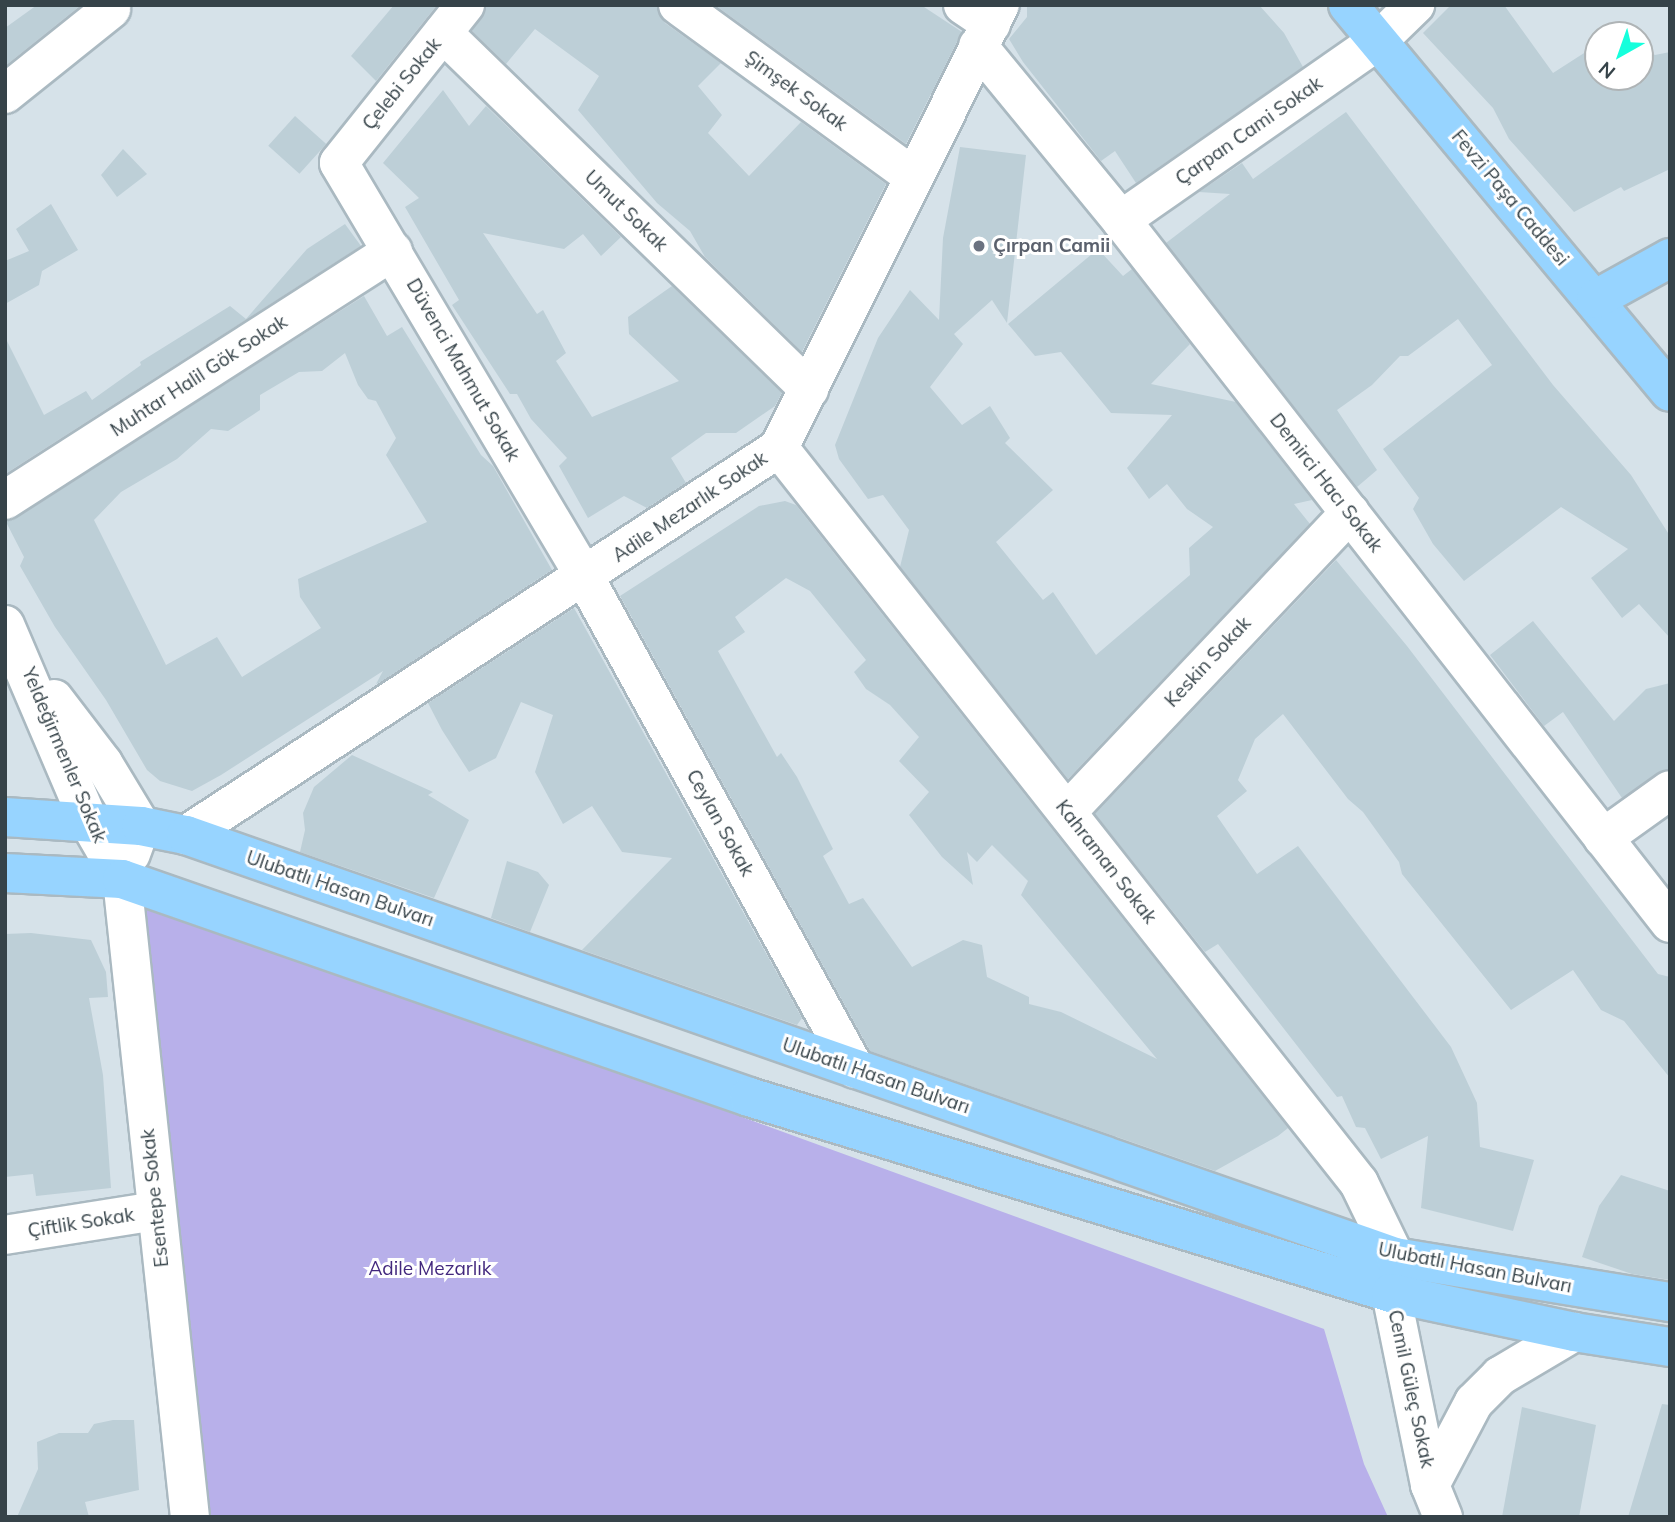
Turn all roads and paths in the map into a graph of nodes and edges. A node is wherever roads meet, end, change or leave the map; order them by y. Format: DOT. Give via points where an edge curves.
graph roads {
  1 [pos="678,5"];
  2 [pos="1348,5"];
  3 [pos="1415,5"];
  4 [pos="111,9"];
  5 [pos="454,19"];
  6 [pos="983,20"];
  7 [pos="1378,41"];
  8 [pos="5,94"];
  9 [pos="339,163"];
  10 [pos="914,177"];
  11 [pos="1121,220"];
  12 [pos="393,251"];
  13 [pos="1670,258"];
  14 [pos="1596,299"];
  15 [pos="808,389"];
  16 [pos="1670,391"];
  17 [pos="779,448"];
  18 [pos="5,500"];
  19 [pos="1350,513"];
  20 [pos="585,578"];
  21 [pos="13,641"];
  22 [pos="1670,790"];
  23 [pos="1067,811"];
  24 [pos="5,817"];
  25 [pos="89,822"];
  26 [pos="141,826"];
  27 [pos="186,835"];
  28 [pos="1603,838"];
  29 [pos="5,873"];
  30 [pos="121,879"];
  31 [pos="1670,923"];
  32 [pos="855,1069"];
  33 [pos="156,1211"];
  34 [pos="5,1235"];
  35 [pos="1393,1275"];
  36 [pos="1670,1302"];
  37 [pos="1574,1332"];
  38 [pos="1670,1346"];
  39 [pos="1437,1501"];
  40 [pos="190,1517"];
  1 -- 10 [label="street, Şimşek Sokak"];
  2 -- 7 [label="main road, Fevzi Paşa Caddesi"];
  3 -- 7 [label="street, Çarpan Cami Sokak"];
  4 -- 8 [label="street"];
  5 -- 9 [label="street, Çelebi Sokak"];
  5 -- 15 [label="street, Umut Sokak"];
  6 -- 10 [label="street, Adile Mezarlık Sokak"];
  6 -- 11 [label="street, Demirci Hacı Sokak"];
  7 -- 11 [label="street, Çarpan Cami Sokak"];
  7 -- 14 [label="main road, Fevzi Paşa Caddesi"];
  9 -- 12 [label="street, Düvenci Mahmut Sokak"];
  10 -- 15 [label="street, Adile Mezarlık Sokak"];
  11 -- 19 [label="street, Demirci Hacı Sokak"];
  12 -- 18 [label="street, Muhtar Halil Gök Sokak"];
  12 -- 20 [label="street, Düvenci Mahmut Sokak"];
  13 -- 14 [label="main road"];
  14 -- 16 [label="main road, Fevzi Paşa Caddesi"];
  15 -- 17 [label="street, Adile Mezarlık Sokak"];
  17 -- 20 [label="street, Adile Mezarlık Sokak"];
  17 -- 23 [label="street, Kahraman Sokak"];
  19 -- 23 [label="street, Keskin Sokak"];
  19 -- 28 [label="street, Demirci Hacı Sokak"];
  20 -- 27 [label="street, Adile Mezarlık Sokak"];
  20 -- 32 [label="street, Ceylan Sokak"];
  21 -- 25 [label="street, Yeldeğirmenler Sokak"];
  21 -- 26 [label="street, Yeldeğirmenler Sokak" via="103,763"];
  22 -- 28 [label="street"];
  23 -- 35 [label="street, Kahraman Sokak" via="1359,1183"];
  24 -- 25 [label="main road, Ulubatlı Hasan Bulvarı"];
  25 -- 26 [label="main road, Ulubatlı Hasan Bulvarı"];
  25 -- 30 [label="street, Yeldeğirmenler Sokak"];
  26 -- 27 [label="main road, Ulubatlı Hasan Bulvarı"];
  26 -- 30 [label="street, Yeldeğirmenler Sokak"];
  27 -- 32 [label="main road, Ulubatlı Hasan Bulvarı"];
  28 -- 31 [label="street, Demirci Hacı Sokak"];
  29 -- 30 [label="main road, Ulubatlı Hasan Bulvarı"];
  30 -- 33 [label="street, Esentepe Sokak"];
  30 -- 35 [label="main road, Ulubatlı Hasan Bulvarı" via="749,1097"];
  32 -- 35 [label="main road, Ulubatlı Hasan Bulvarı"];
  33 -- 34 [label="street, Çiftlik Sokak"];
  33 -- 40 [label="street, Esentepe Sokak"];
  35 -- 36 [label="main road, Ulubatlı Hasan Bulvarı"];
  35 -- 37 [label="main road, Ulubatlı Hasan Bulvarı"];
  35 -- 39 [label="street, Cemil Güleç Sokak"];
  37 -- 38 [label="main road, Ulubatlı Hasan Bulvarı"];
  37 -- 39 [label="street, Cemil Güleç Sokak" via="1500,1376 1474,1402"];
}
